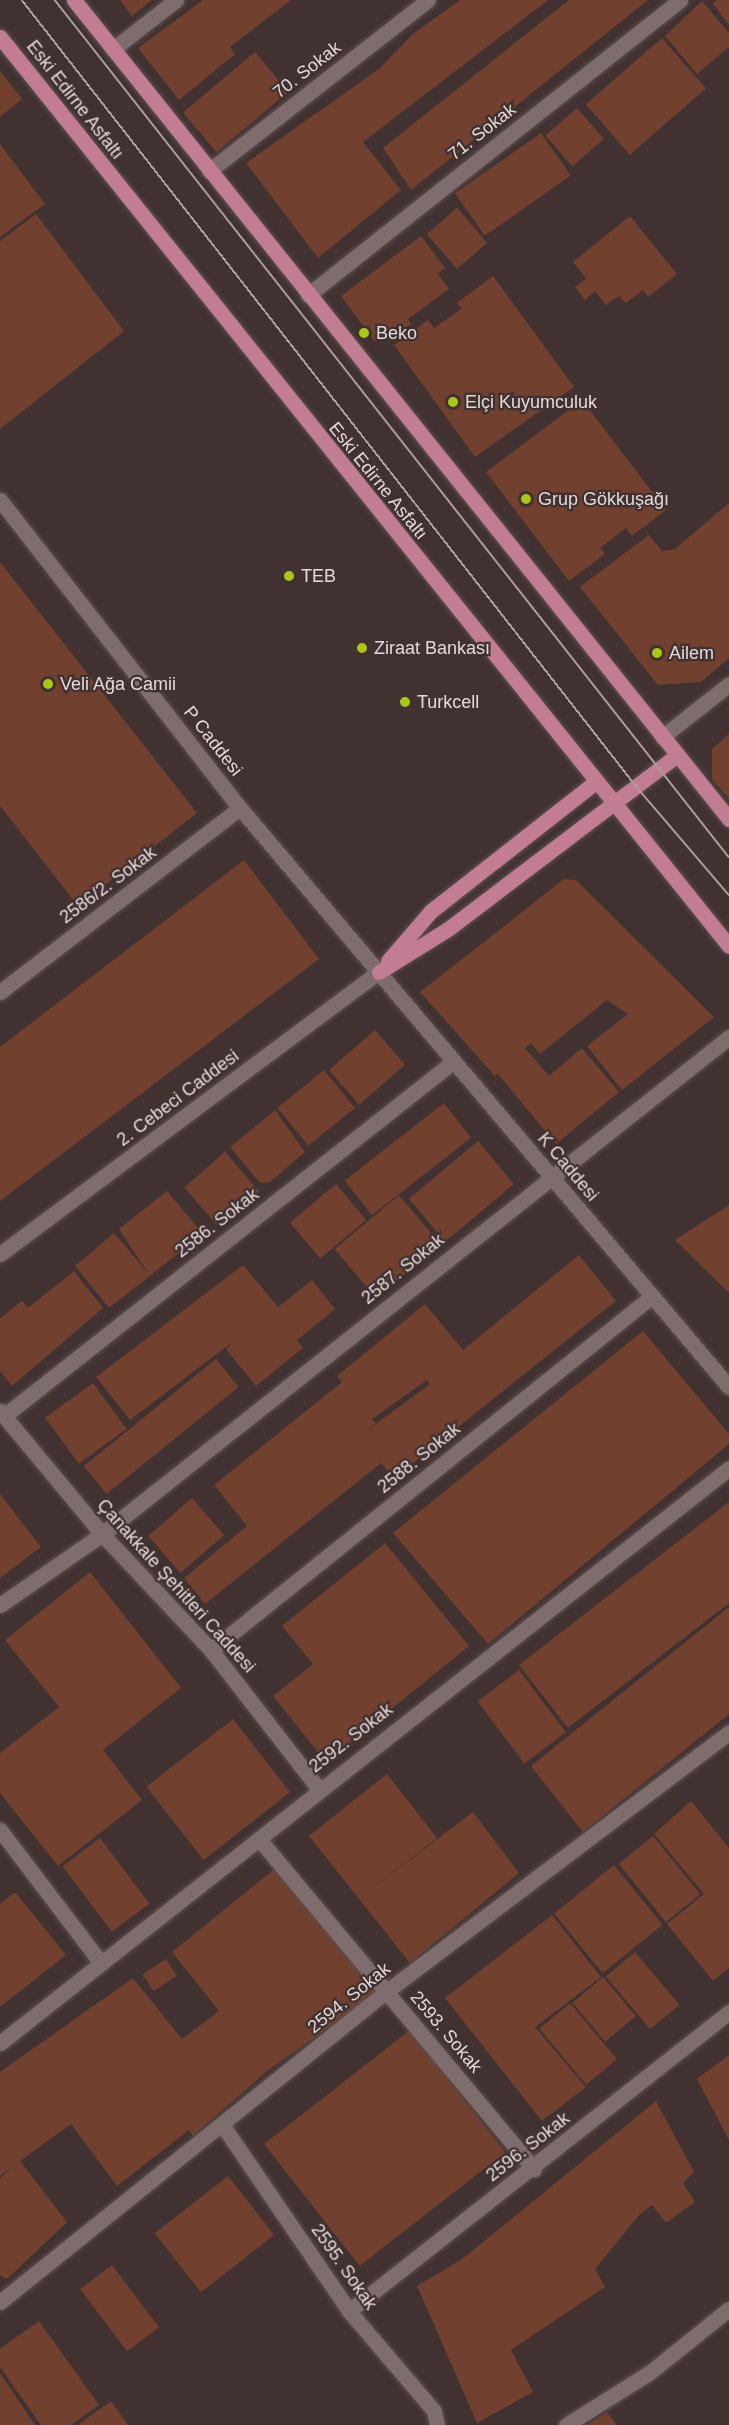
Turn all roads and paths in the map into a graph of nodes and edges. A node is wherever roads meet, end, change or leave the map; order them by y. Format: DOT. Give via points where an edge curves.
graph roads {
  1 [pos="74,0"];
  2 [pos="176,0"];
  3 [pos="428,0"];
  4 [pos="680,0"];
  5 [pos="0,37"];
  6 [pos="113,49"];
  7 [pos="209,171"];
  8 [pos="308,295"];
  9 [pos="0,500"];
  10 [pos="729,684"];
  11 [pos="662,737"];
  12 [pos="677,755"];
  13 [pos="594,783"];
  14 [pos="611,805"];
  15 [pos="240,808"];
  16 [pos="729,819"];
  17 [pos="729,946"];
  18 [pos="379,972"];
  19 [pos="0,992"];
  20 [pos="729,1037"];
  21 [pos="454,1061"];
  22 [pos="550,1177"];
  23 [pos="0,1254"];
  24 [pos="652,1296"];
  25 [pos="729,1387"];
  26 [pos="2,1414"];
  27 [pos="729,1468"];
  28 [pos="102,1534"];
  29 [pos="0,1605"];
  30 [pos="211,1650"];
  31 [pos="729,1732"];
  32 [pos="319,1789"];
  33 [pos="0,1830"];
  34 [pos="259,1839"];
  35 [pos="101,1963"];
  36 [pos="387,1991"];
  37 [pos="729,2012"];
  38 [pos="0,2043"];
  39 [pos="224,2126"];
  40 [pos="534,2169"];
  41 [pos="0,2302"];
  42 [pos="729,2309"];
  43 [pos="349,2311"];
  44 [pos="437,2425"];
  45 [pos="566,2425"];
  1 -- 6 [label="main road"];
  2 -- 6 [label="street"];
  3 -- 7 [label="street, 70. Sokak"];
  4 -- 8 [label="street, 71. Sokak"];
  5 -- 13 [label="main road, Eski Edirne Asfaltı"];
  6 -- 7 [label="main road"];
  7 -- 8 [label="main road"];
  8 -- 11 [label="main road"];
  9 -- 15 [label="street, P Caddesi"];
  10 -- 11 [label="street"];
  11 -- 12 [label="main road"];
  12 -- 14 [label="main road"];
  12 -- 16 [label="main road"];
  13 -- 14 [label="main road, Eski Edirne Asfaltı"];
  13 -- 18 [label="main road" via="431,911"];
  14 -- 17 [label="main road, Eski Edirne Asfaltı"];
  14 -- 18 [label="main road" via="448,929"];
  15 -- 18 [label="street, P Caddesi"];
  15 -- 19 [label="street, 2586/2. Sokak"];
  18 -- 21 [label="street, K Caddesi"];
  18 -- 23 [label="street, 2. Cebeci Caddesi"];
  20 -- 22 [label="street, 2587. Sokak"];
  21 -- 22 [label="street, K Caddesi"];
  21 -- 26 [label="street, 2586. Sokak"];
  22 -- 24 [label="street, K Caddesi"];
  22 -- 28 [label="street, 2587. Sokak"];
  24 -- 25 [label="street, K Caddesi"];
  24 -- 30 [label="street, 2588. Sokak"];
  26 -- 28 [label="street, Çanakkale Şehitleri Caddesi"];
  27 -- 32 [label="street, 2592. Sokak"];
  28 -- 29 [label="street, 2587. Sokak"];
  28 -- 30 [label="street, Çanakkale Şehitleri Caddesi"];
  30 -- 32 [label="street, Çanakkale Şehitleri Caddesi"];
  31 -- 36 [label="street, 2594. Sokak"];
  32 -- 34 [label="street, 2592. Sokak"];
  33 -- 35 [label="street"];
  34 -- 35 [label="street, 2592. Sokak"];
  34 -- 36 [label="street, 2593. Sokak"];
  35 -- 38 [label="street, 2592. Sokak"];
  36 -- 39 [label="street, 2594. Sokak"];
  36 -- 40 [label="street, 2593. Sokak"];
  37 -- 40 [label="street, 2596. Sokak"];
  39 -- 41 [label="street, 2594. Sokak"];
  39 -- 43 [label="street, 2595. Sokak"];
  40 -- 43 [label="street, 2596. Sokak"];
  42 -- 45 [label="street" via="649,2373"];
  43 -- 44 [label="street, 2595. Sokak" via="434,2411"];
}
